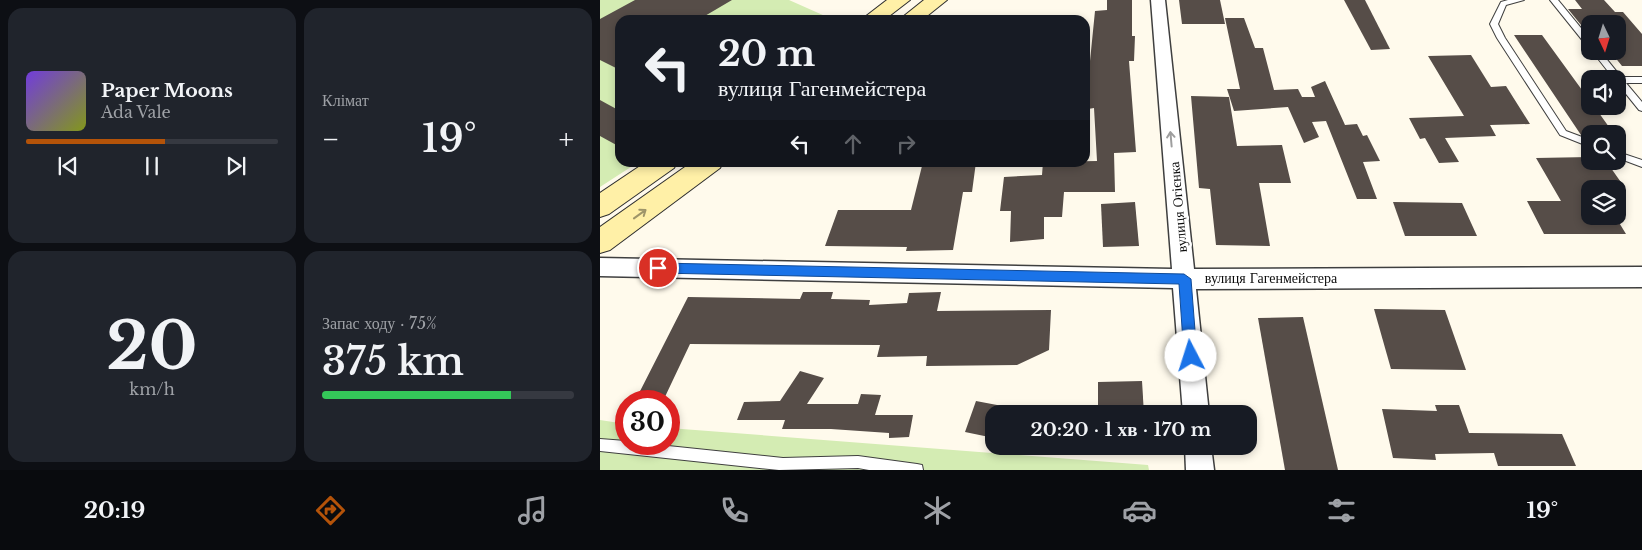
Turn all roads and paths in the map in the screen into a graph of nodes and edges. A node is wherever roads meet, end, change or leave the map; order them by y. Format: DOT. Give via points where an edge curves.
graph roads {
  1 [pos="900,0"];
  2 [pos="937,0"];
  3 [pos="1158,0"];
  4 [pos="1520,0"];
  5 [pos="1554,0"];
  6 [pos="878,15"];
  7 [pos="916,15"];
  8 [pos="1581,33"];
  9 [pos="1603,60"];
  10 [pos="1611,70"];
  11 [pos="1626,80"];
  12 [pos="1642,80"];
  13 [pos="1626,89"];
  14 [pos="1642,108"];
  15 [pos="1581,140"];
  16 [pos="1626,157"];
  17 [pos="1642,164"];
  18 [pos="658,167"];
  19 [pos="704,167"];
  20 [pos="600,207"];
  21 [pos="600,242"];
  22 [pos="600,267"];
  23 [pos="1642,277"];
  24 [pos="1184,279"];
  25 [pos="1195,405"];
  26 [pos="600,445"];
  27 [pos="1199,455"];
  28 [pos="917,470"];
  29 [pos="1200,470"];
  1 -- 6 [label="main road"];
  2 -- 7 [label="main road"];
  24 -- 3 [label="street, вулиця Огієнка, one-way"];
  4 -- 15 [label="lane" via="1504,3 1494,24 1563,133"];
  5 -- 8 [label="lane"];
  9 -- 10 [label="lane"];
  11 -- 12 [label="lane"];
  13 -- 14 [label="lane"];
  16 -- 17 [label="lane"];
  18 -- 20 [label="main road"];
  21 -- 19 [label="main road, one-way"];
  22 -- 24 [label="street, вулиця Гагенмейстера"];
  23 -- 24 [label="street, вулиця Гагенмейстера"];
  24 -- 25 [label="street, вулиця Огієнка"];
  26 -- 28 [label="lane" via="783,464 858,462"];
  27 -- 29 [label="street"];
}
